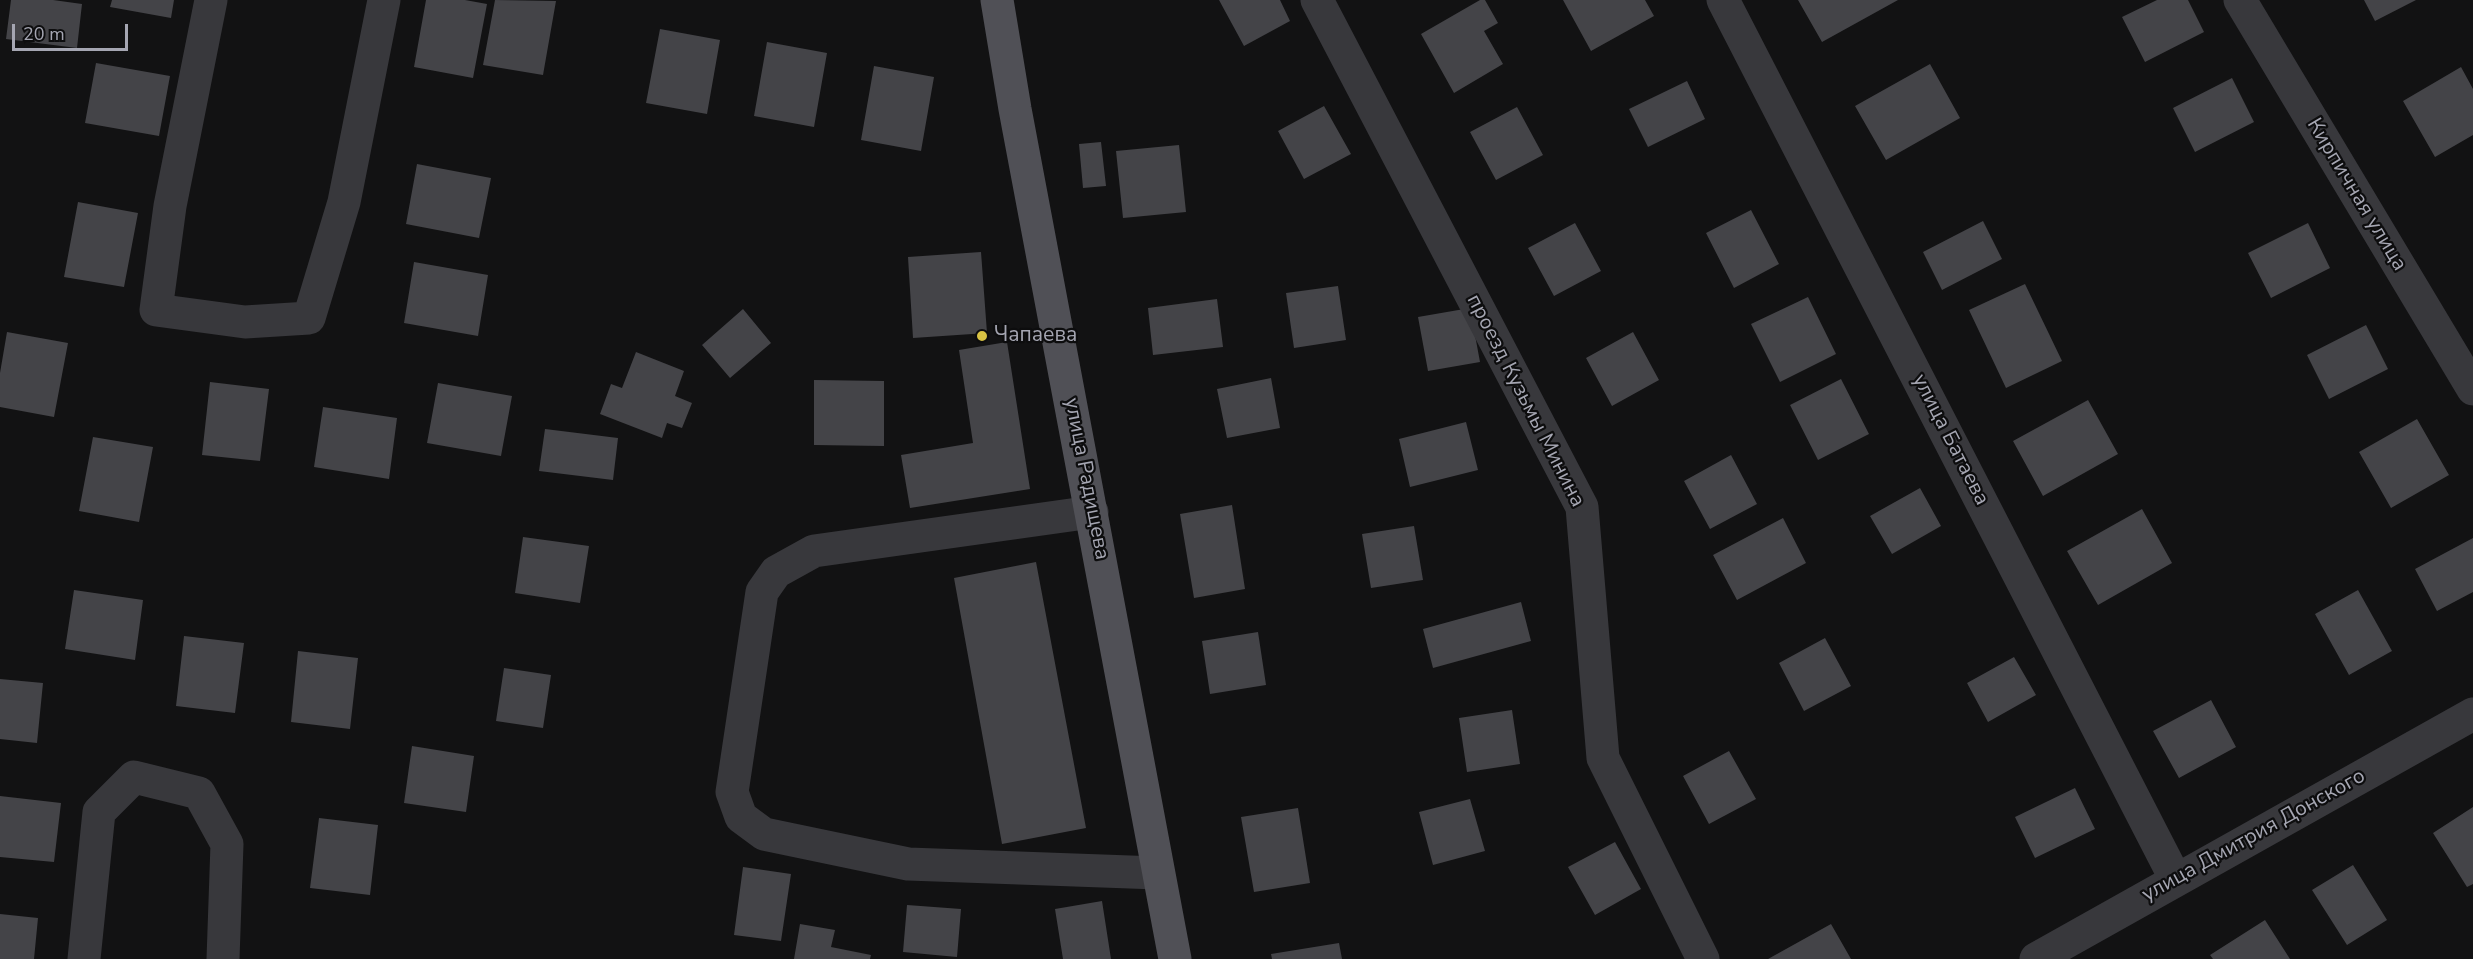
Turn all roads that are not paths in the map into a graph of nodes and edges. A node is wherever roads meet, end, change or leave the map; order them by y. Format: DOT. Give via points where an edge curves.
graph roads {
  1 [pos="211,0"];
  2 [pos="384,0"];
  3 [pos="997,0"];
  4 [pos="1317,0"];
  5 [pos="1724,0"];
  6 [pos="2240,0"];
  7 [pos="2473,389"];
  8 [pos="1092,512"];
  9 [pos="2473,714"];
  10 [pos="1158,873"];
  11 [pos="2176,880"];
  12 [pos="84,959"];
  13 [pos="223,959"];
  14 [pos="1174,959"];
  15 [pos="1703,959"];
  16 [pos="2036,959"];
  1 -- 2 [label="street" via="170,206 156,310 245,322 309,318 344,202"];
  3 -- 8 [label="main road, улица Радищева"];
  4 -- 15 [label="street, проезд Кузьмы Минина" via="1582,507 1603,758"];
  5 -- 11 [label="street, улица Батаева"];
  6 -- 7 [label="street, Кирпичная улица"];
  8 -- 10 [label="main road, улица Радищева"];
  8 -- 10 [label="street" via="814,551 776,572 762,592 732,792 741,817 764,834 908,864"];
  9 -- 11 [label="street, улица Дмитрия Донского"];
  10 -- 14 [label="main road, улица Радищева"];
  11 -- 16 [label="street, улица Дмитрия Донского"];
  12 -- 13 [label="street" via="99,812 134,777 198,793 227,844"];
}
